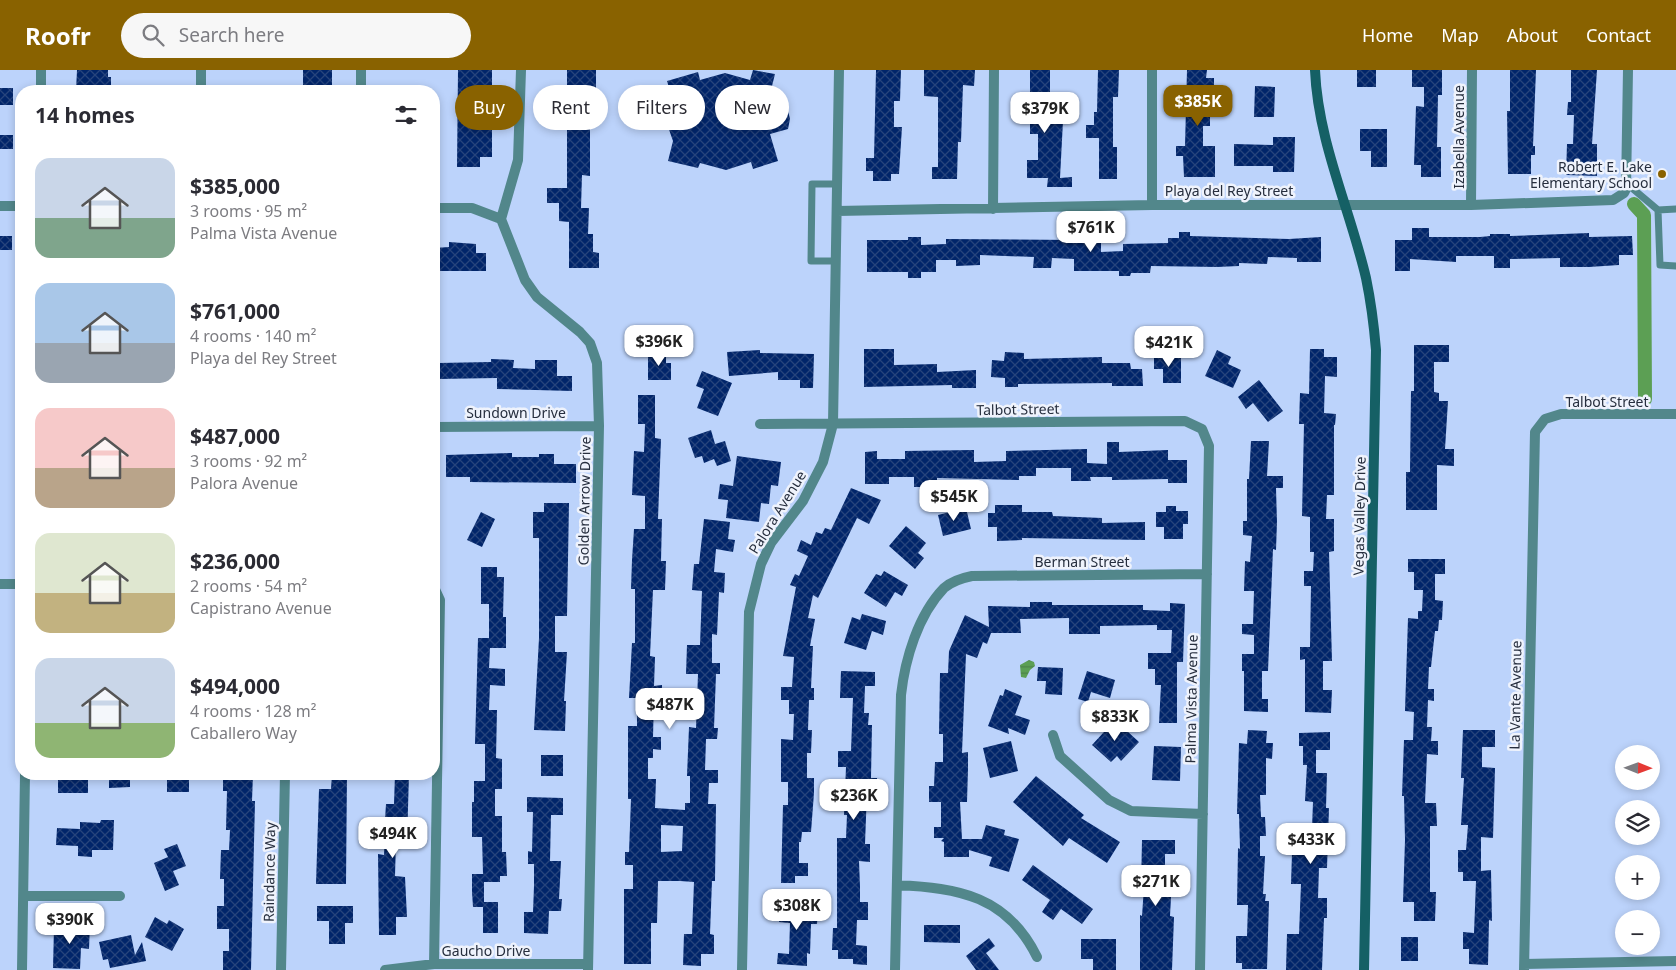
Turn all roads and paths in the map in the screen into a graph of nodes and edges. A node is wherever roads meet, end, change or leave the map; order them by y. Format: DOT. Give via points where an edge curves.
graph roads {
  1 [pos="41,70"];
  2 [pos="201,70"];
  3 [pos="361,70"];
  4 [pos="521,70"];
  5 [pos="839,70"];
  6 [pos="994,70"];
  7 [pos="1152,70"];
  8 [pos="1315,70"];
  9 [pos="1472,70"];
  10 [pos="1628,70"];
  11 [pos="42,85"];
  12 [pos="201,85"];
  13 [pos="361,85"];
  14 [pos="837,184"];
  15 [pos="1626,184"];
  16 [pos="1344,203"];
  17 [pos="1152,204"];
  18 [pos="1471,205"];
  19 [pos="0,206"];
  20 [pos="15,206"];
  21 [pos="440,208"];
  22 [pos="992,209"];
  23 [pos="1658,210"];
  24 [pos="1676,210"];
  25 [pos="837,211"];
  26 [pos="501,219"];
  27 [pos="836,261"];
  28 [pos="1676,266"];
  29 [pos="1676,414"];
  30 [pos="1540,423"];
  31 [pos="760,424"];
  32 [pos="833,424"];
  33 [pos="600,426"];
  34 [pos="440,427"];
  35 [pos="1202,429"];
  36 [pos="1206,574"];
  37 [pos="0,584"];
  38 [pos="15,584"];
  39 [pos="1053,736"];
  40 [pos="25,780"];
  41 [pos="285,780"];
  42 [pos="437,780"];
  43 [pos="1202,814"];
  44 [pos="897,885"];
  45 [pos="24,896"];
  46 [pos="120,896"];
  47 [pos="1036,957"];
  48 [pos="1676,961"];
  49 [pos="434,964"];
  50 [pos="588,967"];
  51 [pos="1524,967"];
  52 [pos="22,970"];
  53 [pos="281,970"];
  54 [pos="385,970"];
  55 [pos="742,970"];
  56 [pos="895,970"];
  57 [pos="1200,970"];
  58 [pos="1364,970"];
  1 -- 11 [label="street"];
  2 -- 12 [label="street"];
  3 -- 13 [label="street"];
  4 -- 26 [label="street" via="518,160"];
  5 -- 14 [label="street, Palora Avenue"];
  6 -- 22 [label="street"];
  7 -- 17 [label="street"];
  8 -- 16 [label="street, Vegas Valley Drive" via="1322,123"];
  9 -- 18 [label="street, Izabella Avenue"];
  10 -- 15 [label="street"];
  14 -- 25 [label="street, Palora Avenue"];
  14 -- 27 [label="lane" via="812,184 811,261"];
  15 -- 18 [label="street, Playa del Rey Street" via="1626,189 1613,200"];
  15 -- 23 [label="lane"];
  16 -- 17 [label="street, Playa del Rey Street"];
  16 -- 18 [label="street, Playa del Rey Street"];
  16 -- 58 [label="street, Vegas Valley Drive" via="1366,277 1376,350"];
  17 -- 22 [label="street, Playa del Rey Street"];
  19 -- 20 [label="street"];
  21 -- 26 [label="street" via="472,208"];
  22 -- 25 [label="street, Playa del Rey Street"];
  23 -- 24 [label="lane"];
  23 -- 28 [label="lane" via="1660,265"];
  25 -- 27 [label="street, Palora Avenue"];
  26 -- 33 [label="street, Golden Arrow Drive" via="525,280 537,297 590,343 597,363"];
  27 -- 32 [label="street, Palora Avenue"];
  29 -- 30 [label="street, Talbot Street" via="1561,414"];
  30 -- 51 [label="street, La Vante Avenue" via="1534,444"];
  31 -- 32 [label="street, Talbot Street"];
  32 -- 35 [label="street, Talbot Street" via="1185,421"];
  32 -- 55 [label="street, Palora Avenue" via="824,462 803,501 771,543 761,564 749,612"];
  33 -- 34 [label="street, Sundown Drive"];
  33 -- 50 [label="street, Golden Arrow Drive"];
  35 -- 36 [label="street, Palma Vista Avenue" via="1209,446"];
  36 -- 43 [label="street, Palma Vista Avenue"];
  36 -- 44 [label="street, Berman Street" via="972,576 945,587 915,637 904,669"];
  37 -- 38 [label="street"];
  39 -- 43 [label="street" via="1060,756 1109,800 1131,811"];
  40 -- 45 [label="street"];
  41 -- 53 [label="street, Raindance Way"];
  42 -- 49 [label="street"];
  43 -- 57 [label="street, Palma Vista Avenue"];
  44 -- 47 [label="street" via="938,886 981,898 1000,910 1026,936"];
  44 -- 56 [label="street"];
  45 -- 46 [label="street"];
  45 -- 52 [label="street"];
  48 -- 51 [label="street"];
  49 -- 50 [label="street, Gaucho Drive"];
  49 -- 54 [label="street, Gaucho Drive"];
}
